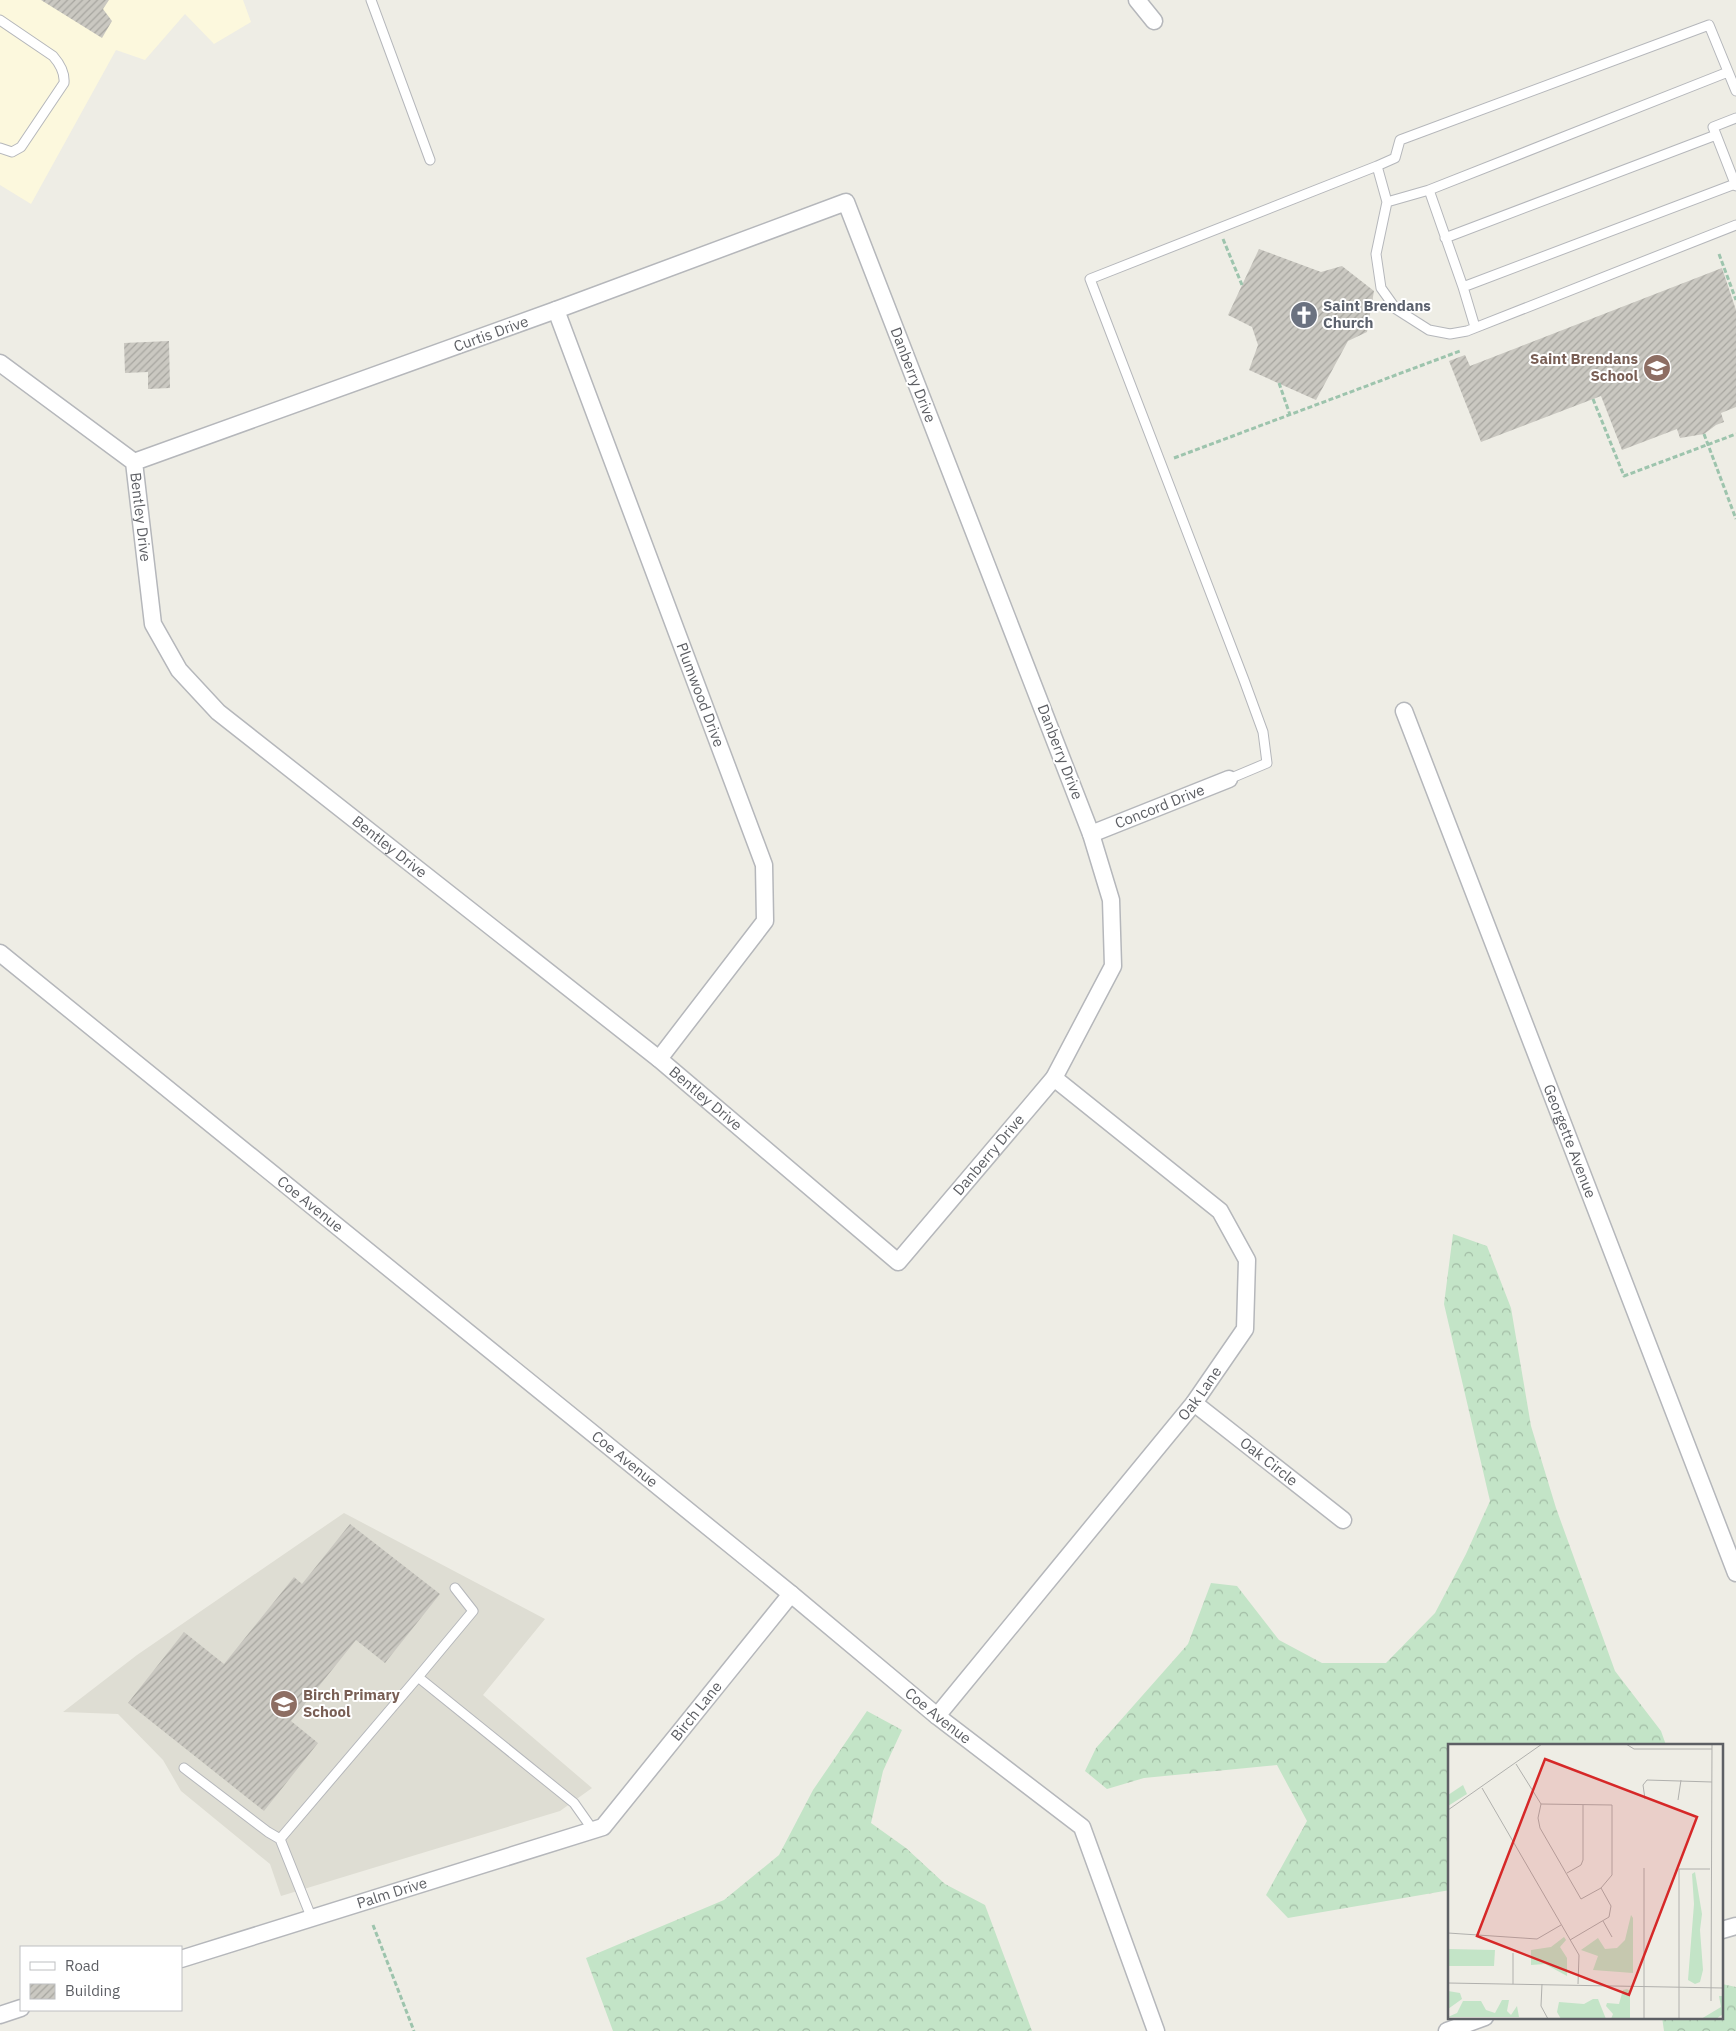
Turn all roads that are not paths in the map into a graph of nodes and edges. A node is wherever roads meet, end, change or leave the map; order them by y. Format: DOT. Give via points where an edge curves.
graph roads {
  1 [pos="371,0"];
  2 [pos="1137,0"];
  3 [pos="0,20"];
  4 [pos="1154,21"];
  5 [pos="1728,72"];
  6 [pos="1736,91"];
  7 [pos="1736,118"];
  8 [pos="1716,135"];
  9 [pos="0,148"];
  10 [pos="430,160"];
  11 [pos="1377,166"];
  12 [pos="1736,185"];
  13 [pos="1429,190"];
  14 [pos="846,202"];
  15 [pos="1387,202"];
  16 [pos="1736,225"];
  17 [pos="1445,238"];
  18 [pos="1462,287"];
  19 [pos="556,310"];
  20 [pos="1475,327"];
  21 [pos="0,363"];
  22 [pos="134,462"];
  23 [pos="1404,710"];
  24 [pos="1229,779"];
  25 [pos="1091,834"];
  26 [pos="0,953"];
  27 [pos="659,1058"];
  28 [pos="1054,1078"];
  29 [pos="898,1262"];
  30 [pos="1194,1403"];
  31 [pos="1343,1520"];
  32 [pos="1736,1573"];
  33 [pos="456,1588"];
  34 [pos="791,1594"];
  35 [pos="418,1677"];
  36 [pos="937,1716"];
  37 [pos="184,1768"];
  38 [pos="598,1829"];
  39 [pos="280,1839"];
  40 [pos="312,1919"];
  41 [pos="182,1959"];
  42 [pos="20,2008"];
  43 [pos="0,2015"];
  44 [pos="1482,2018"];
  45 [pos="1156,2031"];
  46 [pos="1447,2031"];
  1 -- 10 [label="lane"];
  2 -- 4 [label="street"];
  3 -- 9 [label="lane" via="54,56 59,62 64,83 20,147 12,152"];
  5 -- 6 [label="lane"];
  5 -- 11 [label="lane" via="1709,25 1400,140 1395,158"];
  5 -- 13 [label="lane"];
  7 -- 8 [label="lane" via="1713,127"];
  8 -- 12 [label="lane"];
  8 -- 17 [label="lane"];
  11 -- 15 [label="lane"];
  11 -- 24 [label="lane" via="1090,279 1263,732 1267,764"];
  12 -- 18 [label="lane"];
  13 -- 15 [label="lane"];
  13 -- 17 [label="lane"];
  14 -- 19 [label="street, Curtis Drive"];
  14 -- 25 [label="street, Danberry Drive"];
  15 -- 20 [label="lane" via="1376,254 1381,288 1396,308 1428,330 1450,334"];
  16 -- 20 [label="lane"];
  17 -- 18 [label="lane"];
  18 -- 20 [label="lane"];
  19 -- 22 [label="street, Curtis Drive"];
  19 -- 27 [label="street, Plumwood Drive" via="764,865 765,921"];
  21 -- 22 [label="street, Bentley Drive"];
  22 -- 27 [label="street, Bentley Drive" via="153,624 179,670 218,712"];
  23 -- 32 [label="street, Georgette Avenue"];
  24 -- 25 [label="street, Concord Drive"];
  25 -- 28 [label="street, Danberry Drive" via="1111,900 1113,966"];
  26 -- 34 [label="street, Coe Avenue"];
  27 -- 29 [label="street, Bentley Drive"];
  28 -- 29 [label="street, Danberry Drive"];
  28 -- 30 [label="street, Oak Lane" via="1220,1211 1247,1260 1245,1330"];
  30 -- 31 [label="street, Oak Circle"];
  30 -- 36 [label="street, Oak Lane"];
  33 -- 35 [label="lane" via="473,1611"];
  34 -- 36 [label="street, Coe Avenue"];
  34 -- 38 [label="street, Birch Lane"];
  35 -- 38 [label="lane" via="574,1803"];
  35 -- 39 [label="lane"];
  36 -- 45 [label="street, Coe Avenue" via="1082,1827"];
  37 -- 39 [label="lane"];
  38 -- 40 [label="street, Palm Drive"];
  39 -- 40 [label="lane"];
  40 -- 41 [label="street, Palm Drive"];
  42 -- 43 [label="street"];
  44 -- 46 [label="street"];
}
